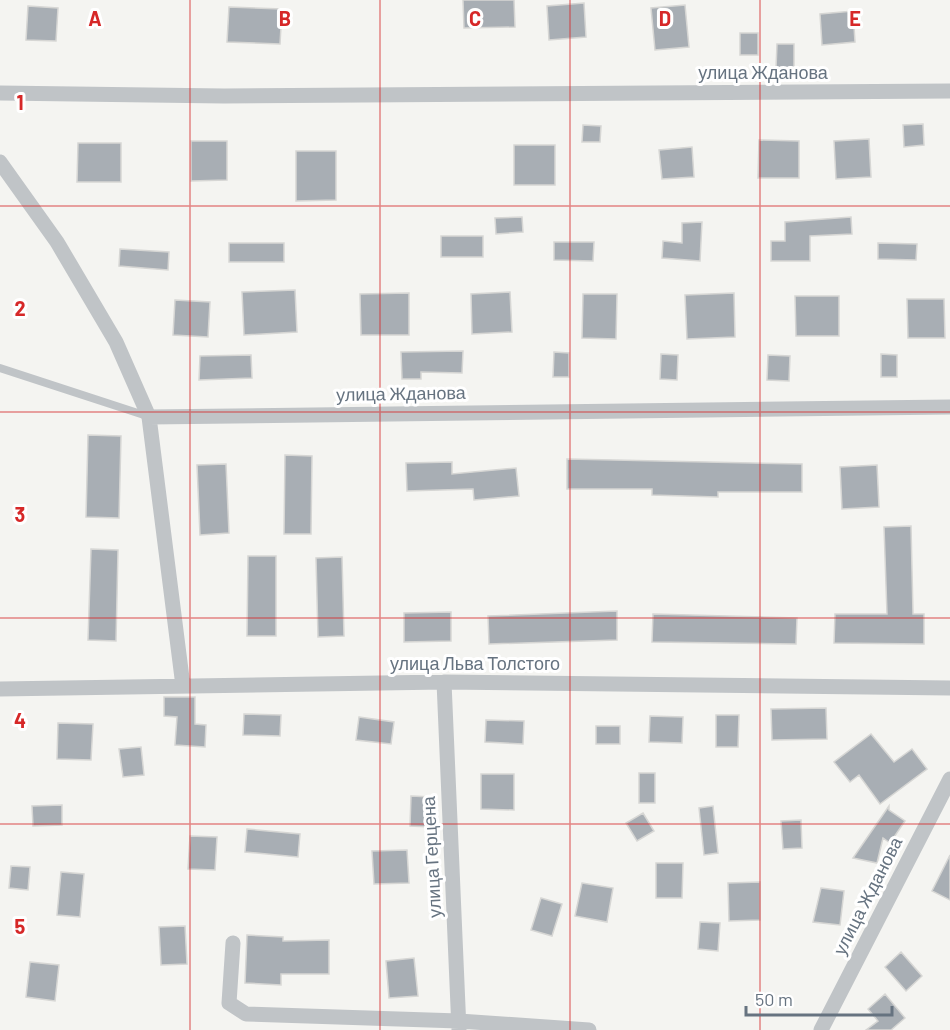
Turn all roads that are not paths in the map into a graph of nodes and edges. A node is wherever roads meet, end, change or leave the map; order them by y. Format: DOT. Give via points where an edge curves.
graph roads {
  1 [pos="950,91"];
  2 [pos="0,93"];
  3 [pos="0,162"];
  4 [pos="0,368"];
  5 [pos="950,407"];
  6 [pos="149,417"];
  7 [pos="444,682"];
  8 [pos="183,686"];
  9 [pos="950,688"];
  10 [pos="1,689"];
  11 [pos="0,706"];
  12 [pos="950,779"];
  13 [pos="232,943"];
  14 [pos="459,1026"];
  15 [pos="590,1030"];
  16 [pos="821,1030"];
  1 -- 2 [label="street, улица Жданова" via="224,96"];
  3 -- 6 [label="street" via="57,242 110,332"];
  4 -- 6 [label="lane"];
  5 -- 6 [label="street, улица Жданова"];
  6 -- 8 [label="street"];
  7 -- 8 [label="street, улица Льва Толстого"];
  7 -- 9 [label="street, улица Льва Толстого"];
  7 -- 14 [label="street, улица Герцена"];
  8 -- 10 [label="street, улица Льва Толстого"];
  10 -- 11 [label="street"];
  12 -- 16 [label="street, улица Жданова"];
  13 -- 14 [label="street" via="229,1003 246,1014"];
  14 -- 15 [label="street"];
}
